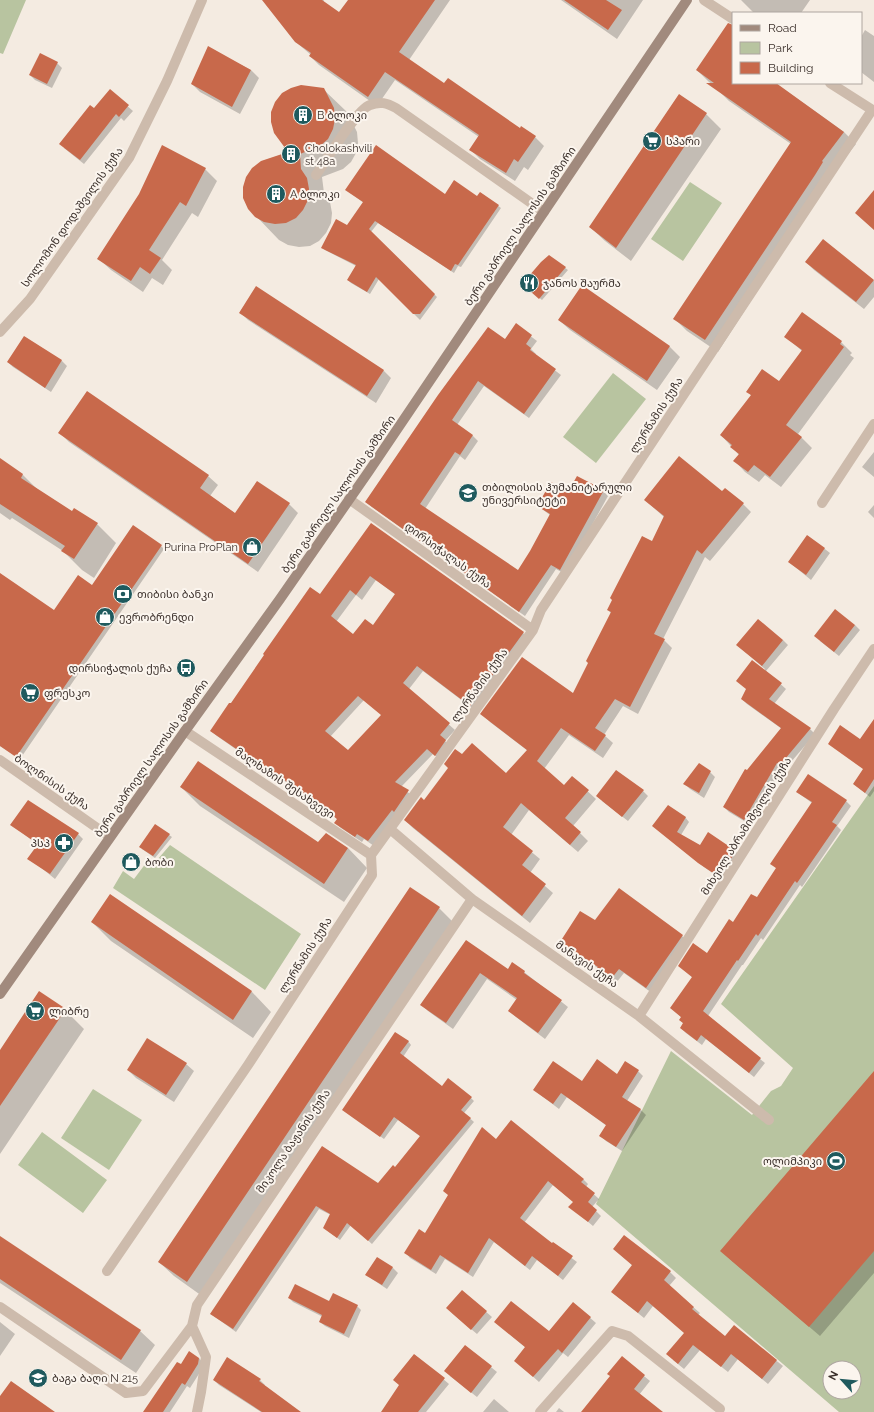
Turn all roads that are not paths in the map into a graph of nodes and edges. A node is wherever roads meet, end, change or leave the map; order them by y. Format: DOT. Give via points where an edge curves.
graph roads {
  1 [pos="202,0"];
  2 [pos="687,0"];
  3 [pos="704,0"];
  4 [pos="732,18"];
  5 [pos="832,84"];
  6 [pos="873,111"];
  7 [pos="316,176"];
  8 [pos="544,212"];
  9 [pos="0,332"];
  10 [pos="874,424"];
  11 [pos="349,499"];
  12 [pos="822,503"];
  13 [pos="533,630"];
  14 [pos="874,649"];
  15 [pos="185,731"];
  16 [pos="0,760"];
  17 [pos="390,829"];
  18 [pos="110,837"];
  19 [pos="371,856"];
  20 [pos="472,899"];
  21 [pos="0,994"];
  22 [pos="639,1016"];
  23 [pos="769,1120"];
  24 [pos="107,1271"];
  25 [pos="0,1307"];
  26 [pos="192,1326"];
  27 [pos="720,1409"];
  28 [pos="197,1412"];
  29 [pos="540,1412"];
  1 -- 9 [label="street, სოლომონ დოდაშვილის ქუჩა" via="167,82 129,158 30,298"];
  2 -- 8 [label="main road, ბერი გაბრიელ სალოსის გამზირი"];
  3 -- 4 [label="street"];
  5 -- 6 [label="street"];
  6 -- 13 [label="street, ლერწამის ქუჩა" via="541,610"];
  7 -- 8 [label="street" via="361,110 369,105 386,103"];
  8 -- 11 [label="main road, ბერი გაბრიელ სალოსის გამზირი"];
  10 -- 12 [label="street"];
  11 -- 13 [label="street, დირსიჭალას ქუჩა"];
  11 -- 15 [label="main road, ბერი გაბრიელ სალოსის გამზირი"];
  13 -- 17 [label="street, ლერწამის ქუჩა"];
  14 -- 22 [label="street, მიხეილ აბრამიშვილის ქუჩა"];
  15 -- 18 [label="main road, ბერი გაბრიელ სალოსის გამზირი"];
  15 -- 19 [label="street, მალხაზის შესახვევი"];
  16 -- 18 [label="street, ბოლნისის ქუჩა"];
  17 -- 19 [label="street, ლერწამის ქუჩა"];
  17 -- 20 [label="street, მანავის ქუჩა"];
  18 -- 21 [label="main road, ბერი გაბრიელ სალოსის გამზირი"];
  19 -- 24 [label="street, ლერწამის ქუჩა" via="372,874 368,881 248,1065"];
  20 -- 22 [label="street, მანავის ქუჩა"];
  20 -- 26 [label="street, მიკოლა ბაჟანის ქუჩა" via="197,1305"];
  22 -- 23 [label="street, მანავის ქუჩა"];
  25 -- 26 [label="street" via="126,1393 143,1391"];
  26 -- 28 [label="street" via="206,1357"];
  27 -- 29 [label="street" via="628,1336 612,1331"];
}
